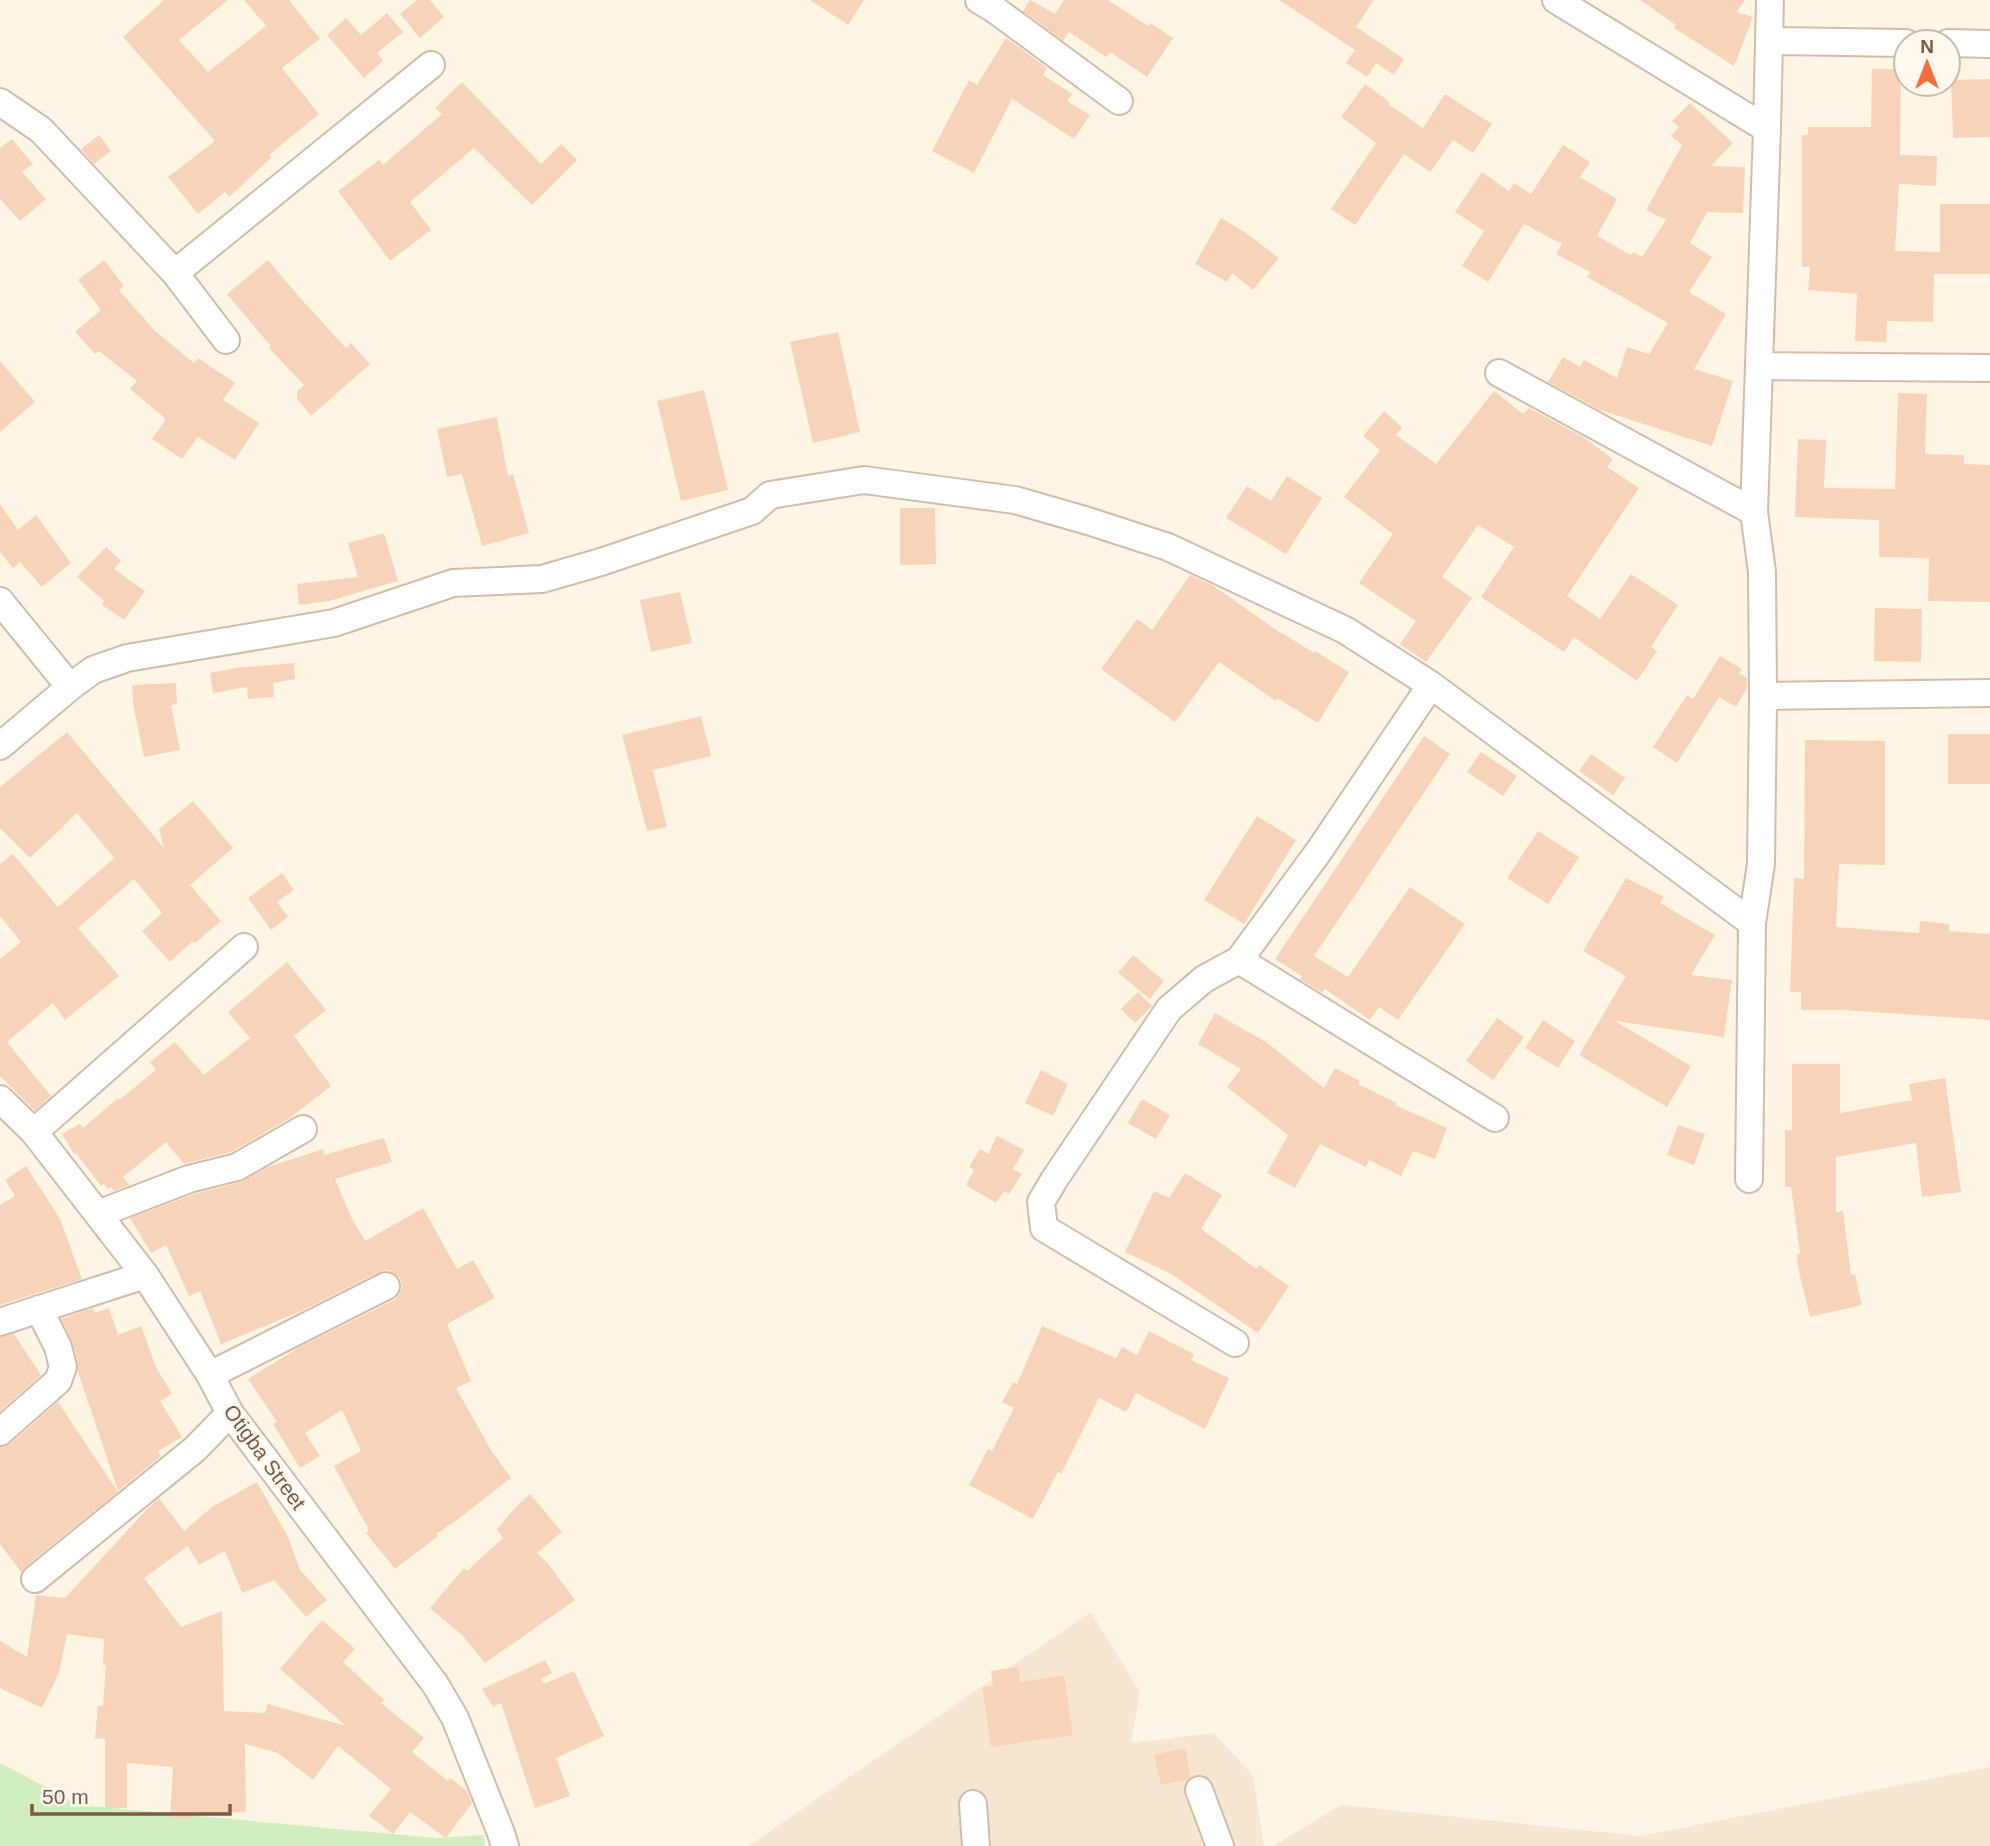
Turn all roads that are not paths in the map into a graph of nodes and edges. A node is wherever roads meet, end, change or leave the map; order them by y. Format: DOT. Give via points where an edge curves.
graph roads {
  1 [pos="1556,0"];
  2 [pos="1770,0"];
  3 [pos="991,3"];
  4 [pos="1770,41"];
  5 [pos="1892,43"];
  6 [pos="1962,44"];
  7 [pos="1990,44"];
  8 [pos="431,65"];
  9 [pos="1119,101"];
  10 [pos="0,102"];
  11 [pos="1768,129"];
  12 [pos="175,273"];
  13 [pos="226,340"];
  14 [pos="1759,366"];
  15 [pos="1990,368"];
  16 [pos="1499,373"];
  17 [pos="1754,512"];
  18 [pos="0,601"];
  19 [pos="1431,685"];
  20 [pos="70,687"];
  21 [pos="1990,693"];
  22 [pos="1763,696"];
  23 [pos="0,746"];
  24 [pos="1752,923"];
  25 [pos="244,947"];
  26 [pos="1239,960"];
  27 [pos="3,1107"];
  28 [pos="1495,1118"];
  29 [pos="303,1129"];
  30 [pos="34,1132"];
  31 [pos="1749,1179"];
  32 [pos="98,1214"];
  33 [pos="145,1275"];
  34 [pos="386,1286"];
  35 [pos="39,1309"];
  36 [pos="0,1322"];
  37 [pos="1235,1343"];
  38 [pos="210,1375"];
  39 [pos="230,1413"];
  40 [pos="0,1432"];
  41 [pos="35,1579"];
  42 [pos="1199,1790"];
  43 [pos="973,1804"];
  44 [pos="503,1839"];
  45 [pos="976,1846"];
  46 [pos="1220,1846"];
  1 -- 11 [label="street"];
  2 -- 4 [label="street"];
  3 -- 9 [label="street"];
  4 -- 5 [label="street"];
  4 -- 11 [label="street"];
  6 -- 7 [label="street"];
  8 -- 12 [label="street"];
  10 -- 12 [label="street" via="41,130"];
  11 -- 14 [label="street"];
  12 -- 13 [label="street"];
  14 -- 15 [label="street"];
  14 -- 17 [label="street"];
  16 -- 17 [label="street"];
  17 -- 22 [label="street" via="1762,572"];
  18 -- 20 [label="street"];
  19 -- 20 [label="street" via="1345,630 1168,547 1015,500 864,480 770,495 752,511 542,579 453,583 334,622 127,658 93,670"];
  19 -- 24 [label="street"];
  19 -- 26 [label="street" via="1319,852"];
  20 -- 23 [label="street"];
  21 -- 22 [label="street"];
  22 -- 24 [label="street" via="1761,864"];
  24 -- 31 [label="street"];
  25 -- 30 [label="street"];
  26 -- 28 [label="street"];
  26 -- 37 [label="street" via="1204,979 1169,1009 1041,1202 1044,1228"];
  27 -- 30 [label="street, Otigba Street"];
  29 -- 32 [label="street" via="237,1167 189,1179"];
  30 -- 32 [label="street, Otigba Street"];
  32 -- 33 [label="street, Otigba Street"];
  33 -- 35 [label="street"];
  33 -- 38 [label="street, Otigba Street"];
  34 -- 38 [label="street"];
  35 -- 36 [label="street"];
  35 -- 40 [label="street" via="63,1367 58,1381"];
  38 -- 39 [label="street, Otigba Street"];
  39 -- 41 [label="street" via="195,1449"];
  39 -- 44 [label="street, Otigba Street" via="435,1684 455,1717"];
  42 -- 46 [label="street"];
  43 -- 45 [label="street"];
}
